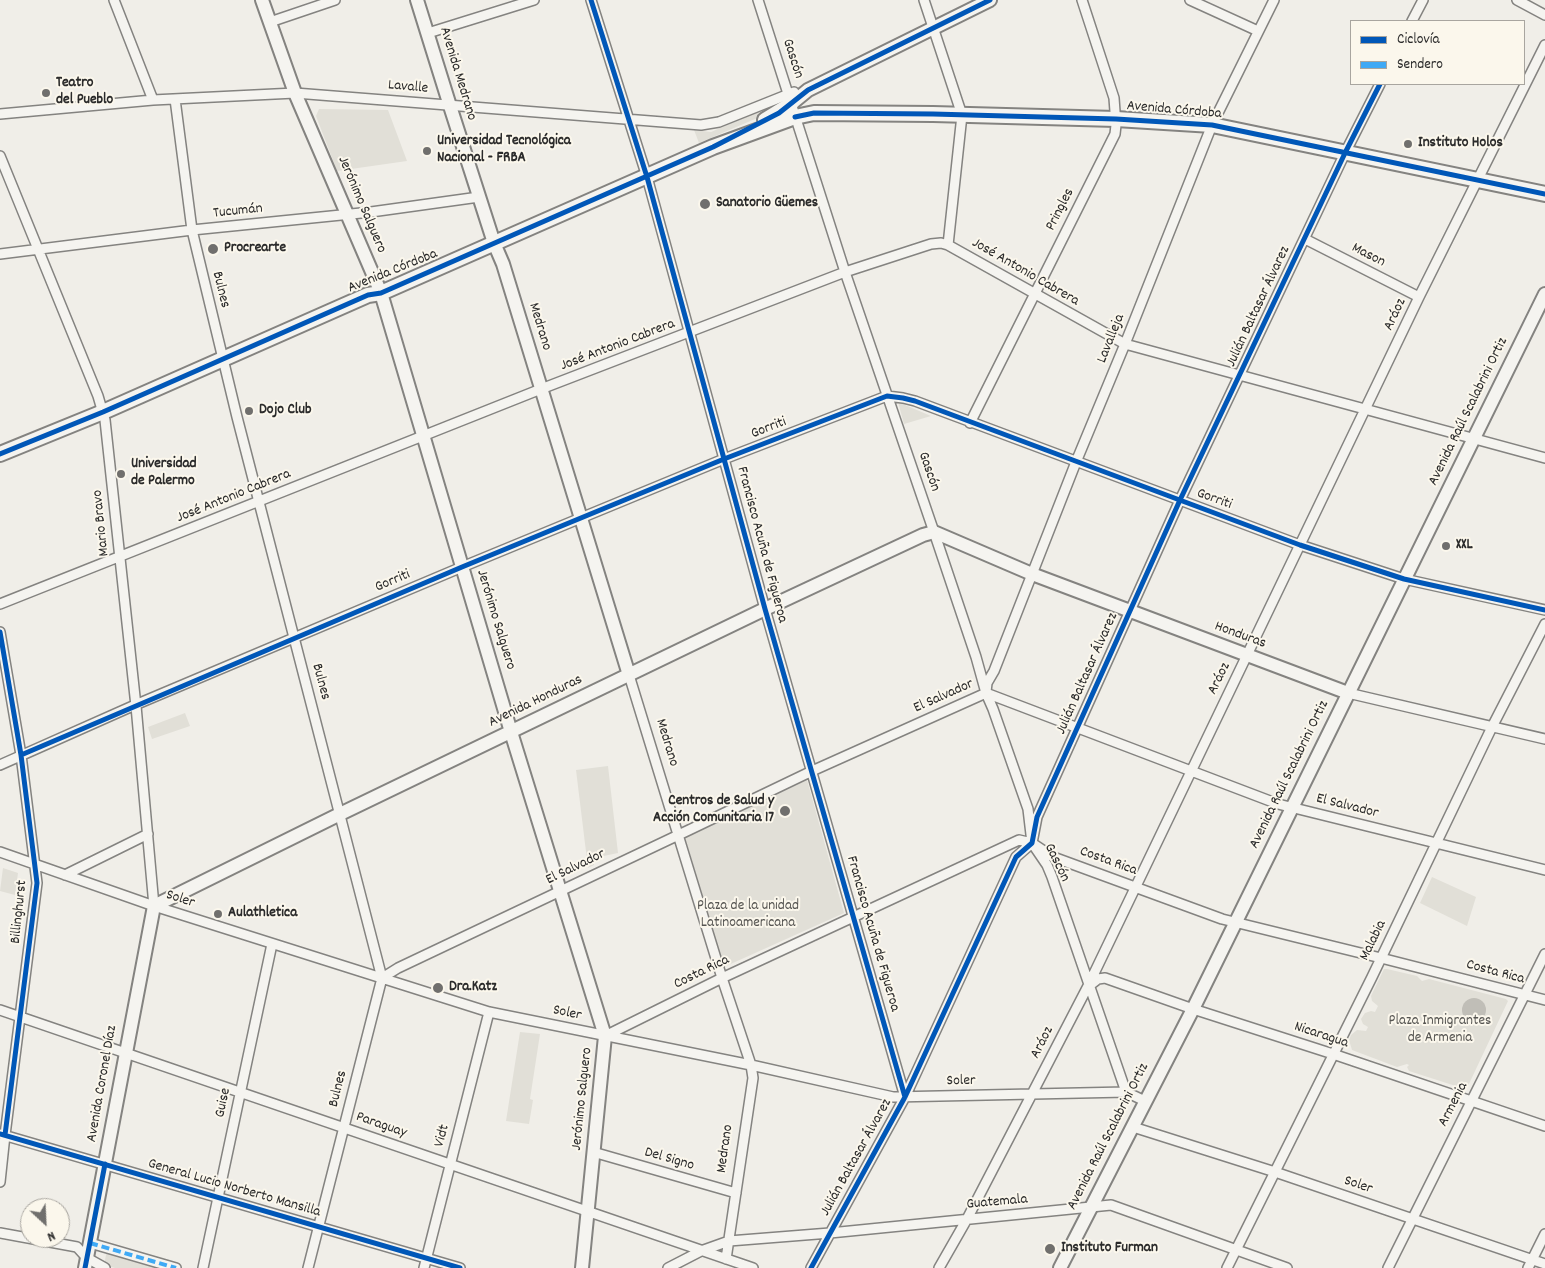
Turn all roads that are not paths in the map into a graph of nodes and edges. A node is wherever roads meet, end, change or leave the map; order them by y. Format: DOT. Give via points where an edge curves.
graph roads {
  1 [pos="114,0"];
  2 [pos="262,0"];
  3 [pos="335,0"];
  4 [pos="418,0"];
  5 [pos="534,0"];
  6 [pos="591,0"];
  7 [pos="758,0"];
  8 [pos="924,0"];
  9 [pos="990,0"];
  10 [pos="1082,0"];
  11 [pos="1190,0"];
  12 [pos="1274,0"];
  13 [pos="1423,0"];
  14 [pos="1517,0"];
  15 [pos="1545,15"];
  16 [pos="1413,20"];
  17 [pos="270,22"];
  18 [pos="934,28"];
  19 [pos="1258,30"];
  20 [pos="428,33"];
  21 [pos="1545,45"];
  22 [pos="1379,85"];
  23 [pos="294,93"];
  24 [pos="175,99"];
  25 [pos="153,100"];
  26 [pos="792,105"];
  27 [pos="450,106"];
  28 [pos="0,114"];
  29 [pos="962,115"];
  30 [pos="1116,118"];
  31 [pos="629,120"];
  32 [pos="1212,125"];
  33 [pos="1346,151"];
  34 [pos="0,156"];
  35 [pos="647,177"];
  36 [pos="1479,180"];
  37 [pos="1545,194"];
  38 [pos="479,196"];
  39 [pos="347,214"];
  40 [pos="192,230"];
  41 [pos="1305,240"];
  42 [pos="494,243"];
  43 [pos="948,245"];
  44 [pos="38,250"];
  45 [pos="0,254"];
  46 [pos="844,272"];
  47 [pos="381,293"];
  48 [pos="1034,294"];
  49 [pos="1545,294"];
  50 [pos="1419,297"];
  51 [pos="1542,308"];
  52 [pos="688,332"];
  53 [pos="1125,344"];
  54 [pos="223,359"];
  55 [pos="1240,376"];
  56 [pos="541,389"];
  57 [pos="887,396"];
  58 [pos="1366,409"];
  59 [pos="103,412"];
  60 [pos="970,423"];
  61 [pos="423,436"];
  62 [pos="1474,438"];
  63 [pos="0,454"];
  64 [pos="1545,458"];
  65 [pos="724,460"];
  66 [pos="1076,462"];
  67 [pos="1180,500"];
  68 [pos="259,502"];
  69 [pos="581,519"];
  70 [pos="934,532"];
  71 [pos="1300,545"];
  72 [pos="119,558"];
  73 [pos="462,567"];
  74 [pos="1032,574"];
  75 [pos="1404,579"];
  76 [pos="0,604"];
  77 [pos="765,609"];
  78 [pos="1545,610"];
  79 [pos="1130,612"];
  80 [pos="1545,624"];
  81 [pos="0,632"];
  82 [pos="294,637"];
  83 [pos="1247,656"];
  84 [pos="629,675"];
  85 [pos="986,693"];
  86 [pos="1348,693"];
  87 [pos="135,705"];
  88 [pos="1492,727"];
  89 [pos="1078,728"];
  90 [pos="511,732"];
  91 [pos="1545,739"];
  92 [pos="21,755"];
  93 [pos="0,765"];
  94 [pos="1190,771"];
  95 [pos="812,772"];
  96 [pos="1293,808"];
  97 [pos="340,814"];
  98 [pos="148,834"];
  99 [pos="677,835"];
  100 [pos="1032,843"];
  101 [pos="1437,844"];
  102 [pos="0,852"];
  103 [pos="36,865"];
  104 [pos="1545,870"];
  105 [pos="65,875"];
  106 [pos="1135,887"];
  107 [pos="560,892"];
  108 [pos="154,906"];
  109 [pos="854,916"];
  110 [pos="1235,922"];
  111 [pos="272,944"];
  112 [pos="1545,954"];
  113 [pos="1381,958"];
  114 [pos="382,978"];
  115 [pos="722,978"];
  116 [pos="1088,986"];
  117 [pos="1524,995"];
  118 [pos="1545,1000"];
  119 [pos="1193,1009"];
  120 [pos="0,1010"];
  121 [pos="489,1012"];
  122 [pos="21,1018"];
  123 [pos="605,1036"];
  124 [pos="125,1052"];
  125 [pos="1334,1054"];
  126 [pos="751,1065"];
  127 [pos="240,1092"];
  128 [pos="1126,1092"];
  129 [pos="1032,1094"];
  130 [pos="905,1097"];
  131 [pos="1145,1101"];
  132 [pos="1472,1101"];
  133 [pos="1545,1126"];
  134 [pos="1133,1127"];
  135 [pos="343,1128"];
  136 [pos="2,1135"];
  137 [pos="594,1152"];
  138 [pos="105,1164"];
  139 [pos="450,1164"];
  140 [pos="1275,1172"];
  141 [pos="0,1182"];
  142 [pos="736,1193"];
  143 [pos="219,1198"];
  144 [pos="1092,1208"];
  145 [pos="587,1211"];
  146 [pos="967,1219"];
  147 [pos="1412,1219"];
  148 [pos="320,1227"];
  149 [pos="0,1233"];
  150 [pos="830,1234"];
  151 [pos="1545,1234"];
  152 [pos="729,1241"];
  153 [pos="90,1243"];
  154 [pos="701,1251"];
  155 [pos="1236,1251"];
  156 [pos="426,1258"];
  157 [pos="726,1260"];
  158 [pos="86,1263"];
  159 [pos="1530,1264"];
  160 [pos="1545,1264"];
  161 [pos="105,1268"];
  162 [pos="176,1268"];
  163 [pos="203,1268"];
  164 [pos="308,1268"];
  165 [pos="424,1268"];
  166 [pos="460,1268"];
  167 [pos="582,1268"];
  168 [pos="668,1268"];
  169 [pos="753,1268"];
  170 [pos="811,1268"];
  171 [pos="939,1268"];
  172 [pos="1060,1268"];
  173 [pos="1227,1268"];
  174 [pos="1287,1268"];
  175 [pos="1388,1268"];
  1 -- 25 [label="street"];
  2 -- 17 [label="main road, Jerónimo Salguero"];
  3 -- 17 [label="street"];
  4 -- 20 [label="main road, Avenida Medrano"];
  5 -- 20 [label="street"];
  6 -- 31 [label="street, Francisco Acuña de Figueroa"];
  7 -- 26 [label="street, Gascón"];
  8 -- 18 [label="street"];
  9 -- 18 [label="main road"];
  10 -- 30 [label="street, Pringles" via="1114,98"];
  11 -- 19 [label="street"];
  12 -- 19 [label="street, Lavalleja"];
  13 -- 16 [label="street"];
  14 -- 15 [label="street"];
  17 -- 23 [label="main road, Jerónimo Salguero"];
  18 -- 26 [label="main road" via="808,90"];
  18 -- 29 [label="street"];
  19 -- 32 [label="street, Lavalleja"];
  20 -- 27 [label="main road, Avenida Medrano"];
  21 -- 36 [label="street, Aráoz"];
  22 -- 33 [label="street, Julián Baltasar Álvarez"];
  23 -- 24 [label="street, Lavalle"];
  23 -- 27 [label="street, Lavalle"];
  23 -- 39 [label="main road, Jerónimo Salguero"];
  24 -- 25 [label="street, Lavalle"];
  24 -- 40 [label="street, Bulnes"];
  25 -- 28 [label="street, Lavalle"];
  26 -- 29 [label="main road, Avenida Córdoba" via="814,113"];
  26 -- 31 [label="street, Lavalle" via="712,124"];
  26 -- 35 [label="main road, Avenida Córdoba"];
  26 -- 46 [label="street, Gascón"];
  27 -- 31 [label="street, Lavalle"];
  27 -- 38 [label="main road, Avenida Medrano"];
  29 -- 30 [label="main road, Avenida Córdoba"];
  29 -- 43 [label="street"];
  30 -- 32 [label="main road, Avenida Córdoba"];
  30 -- 48 [label="street, Pringles" via="1111,143"];
  31 -- 35 [label="street, Francisco Acuña de Figueroa"];
  32 -- 33 [label="main road, Avenida Córdoba"];
  32 -- 53 [label="street, Lavalleja"];
  33 -- 36 [label="main road, Avenida Córdoba"];
  33 -- 41 [label="street, Julián Baltasar Álvarez"];
  34 -- 44 [label="street, Mario Bravo"];
  35 -- 42 [label="main road, Avenida Córdoba"];
  35 -- 52 [label="street, Francisco Acuña de Figueroa"];
  36 -- 37 [label="main road, Avenida Córdoba"];
  36 -- 50 [label="street, Aráoz"];
  38 -- 39 [label="street, Tucumán"];
  38 -- 42 [label="main road, Avenida Medrano"];
  39 -- 40 [label="street, Tucumán"];
  39 -- 47 [label="main road, Jerónimo Salguero"];
  40 -- 44 [label="street, Tucumán"];
  40 -- 54 [label="street, Bulnes"];
  41 -- 50 [label="street, Mason"];
  41 -- 55 [label="street, Julián Baltasar Álvarez"];
  42 -- 47 [label="main road, Avenida Córdoba"];
  42 -- 56 [label="main road, Medrano"];
  43 -- 46 [label="street, José Antonio Cabrera" via="931,244"];
  43 -- 48 [label="street, José Antonio Cabrera"];
  44 -- 45 [label="street, Tucumán"];
  44 -- 59 [label="street, Mario Bravo"];
  46 -- 52 [label="street, José Antonio Cabrera"];
  46 -- 57 [label="street, Gascón"];
  47 -- 54 [label="main road, Avenida Córdoba" via="368,295"];
  47 -- 61 [label="main road, Jerónimo Salguero"];
  48 -- 53 [label="street, José Antonio Cabrera"];
  48 -- 60 [label="street, Pringles"];
  49 -- 51 [label="main road, Avenida Raúl Scalabrini Ortiz"];
  50 -- 58 [label="street, Aráoz"];
  51 -- 62 [label="main road, Avenida Raúl Scalabrini Ortiz"];
  52 -- 56 [label="street, José Antonio Cabrera"];
  52 -- 65 [label="street, Francisco Acuña de Figueroa"];
  53 -- 55 [label="street, José Antonio Cabrera"];
  53 -- 66 [label="street, Lavalleja"];
  54 -- 59 [label="main road, Avenida Córdoba"];
  54 -- 68 [label="street, Bulnes"];
  55 -- 58 [label="street, José Antonio Cabrera"];
  55 -- 67 [label="street, Julián Baltasar Álvarez"];
  56 -- 61 [label="street, José Antonio Cabrera"];
  56 -- 69 [label="main road, Medrano"];
  57 -- 60 [label="street, Gorriti" via="915,401"];
  57 -- 65 [label="street, Gorriti"];
  57 -- 70 [label="street, Gascón"];
  58 -- 62 [label="street, José Antonio Cabrera"];
  58 -- 71 [label="street, Aráoz"];
  59 -- 63 [label="main road, Avenida Córdoba"];
  59 -- 72 [label="street, Mario Bravo"];
  60 -- 66 [label="street, Gorriti"];
  61 -- 68 [label="street, José Antonio Cabrera"];
  61 -- 73 [label="main road, Jerónimo Salguero"];
  62 -- 64 [label="street, José Antonio Cabrera"];
  62 -- 75 [label="main road, Avenida Raúl Scalabrini Ortiz"];
  65 -- 69 [label="street, Gorriti"];
  65 -- 77 [label="street, Francisco Acuña de Figueroa"];
  66 -- 67 [label="street, Gorriti"];
  66 -- 74 [label="street, Lavalleja"];
  67 -- 71 [label="street, Gorriti"];
  67 -- 79 [label="street, Julián Baltasar Álvarez"];
  68 -- 72 [label="street, José Antonio Cabrera"];
  68 -- 82 [label="street, Bulnes"];
  69 -- 73 [label="street, Gorriti"];
  69 -- 84 [label="main road, Medrano"];
  70 -- 74 [label="main road, Honduras"];
  70 -- 77 [label="main road, Avenida Honduras"];
  70 -- 85 [label="street, Gascón"];
  71 -- 75 [label="street, Gorriti"];
  71 -- 83 [label="street, Aráoz"];
  72 -- 76 [label="street, José Antonio Cabrera"];
  72 -- 87 [label="street, Mario Bravo"];
  73 -- 82 [label="street, Gorriti"];
  73 -- 90 [label="main road, Jerónimo Salguero"];
  74 -- 79 [label="main road, Honduras"];
  74 -- 85 [label="street, Lavalleja" via="987,683"];
  75 -- 78 [label="street, Gorriti"];
  75 -- 86 [label="main road, Avenida Raúl Scalabrini Ortiz"];
  77 -- 84 [label="main road, Avenida Honduras"];
  77 -- 95 [label="street, Francisco Acuña de Figueroa"];
  79 -- 83 [label="main road, Honduras"];
  79 -- 89 [label="street, Julián Baltasar Álvarez"];
  80 -- 88 [label="street, Malabia"];
  81 -- 92 [label="street, Billinghurst"];
  82 -- 87 [label="street, Gorriti"];
  82 -- 97 [label="street, Bulnes"];
  83 -- 86 [label="main road, Honduras"];
  83 -- 94 [label="street, Aráoz"];
  84 -- 90 [label="main road, Avenida Honduras"];
  84 -- 99 [label="street, Medrano"];
  85 -- 89 [label="street, El Salvador"];
  85 -- 95 [label="street, El Salvador"];
  85 -- 100 [label="street, Gascón" via="1028,809"];
  86 -- 88 [label="street, Honduras"];
  86 -- 96 [label="main road, Avenida Raúl Scalabrini Ortiz"];
  87 -- 92 [label="street, Gorriti"];
  87 -- 98 [label="street, Mario Bravo"];
  88 -- 91 [label="street, Honduras"];
  88 -- 101 [label="street, Malabia"];
  89 -- 94 [label="street, El Salvador"];
  89 -- 100 [label="street, Julián Baltasar Álvarez" via="1037,817"];
  90 -- 97 [label="main road, Avenida Honduras"];
  90 -- 107 [label="main road, Jerónimo Salguero"];
  92 -- 93 [label="street, Gorriti"];
  92 -- 103 [label="street, Billinghurst"];
  94 -- 96 [label="street, El Salvador"];
  94 -- 106 [label="street, Aráoz"];
  95 -- 99 [label="street, El Salvador"];
  95 -- 109 [label="street, Francisco Acuña de Figueroa"];
  96 -- 101 [label="street, El Salvador"];
  96 -- 110 [label="main road, Avenida Raúl Scalabrini Ortiz"];
  97 -- 108 [label="main road, Avenida Honduras"];
  97 -- 114 [label="street, Bulnes"];
  98 -- 105 [label="street"];
  98 -- 108 [label="street, Mario Bravo"];
  99 -- 107 [label="street, El Salvador"];
  99 -- 115 [label="street, Medrano"];
  100 -- 106 [label="street, Costa Rica" via="1053,857"];
  100 -- 109 [label="street, Costa Rica" via="1014,841"];
  100 -- 116 [label="street, Gascón" via="1052,877"];
  100 -- 130 [label="street, Julián Baltasar Álvarez" via="1016,857"];
  101 -- 104 [label="street, El Salvador"];
  101 -- 113 [label="street, Malabia"];
  102 -- 103 [label="street, Soler"];
  103 -- 105 [label="street, Soler"];
  103 -- 122 [label="street, Billinghurst" via="37,883"];
  105 -- 108 [label="street, Soler"];
  106 -- 110 [label="street, Costa Rica"];
  106 -- 116 [label="street, Aráoz"];
  107 -- 114 [label="street, El Salvador"];
  107 -- 123 [label="main road, Jerónimo Salguero"];
  108 -- 111 [label="street, Soler"];
  108 -- 124 [label="main road, Avenida Coronel Díaz"];
  109 -- 115 [label="street, Costa Rica"];
  109 -- 130 [label="street, Francisco Acuña de Figueroa"];
  110 -- 113 [label="street, Costa Rica"];
  110 -- 119 [label="main road, Avenida Raúl Scalabrini Ortiz"];
  111 -- 114 [label="street, Soler"];
  111 -- 127 [label="street, Guise"];
  112 -- 117 [label="street, Armenia"];
  113 -- 117 [label="street, Costa Rica"];
  113 -- 125 [label="street, Malabia"];
  114 -- 121 [label="street, Soler"];
  114 -- 135 [label="street, Bulnes"];
  115 -- 123 [label="street, Costa Rica"];
  115 -- 126 [label="street, Medrano"];
  116 -- 119 [label="street, Nicaragua" via="1105,978"];
  116 -- 128 [label="street, Gascón"];
  116 -- 129 [label="street, Aráoz"];
  117 -- 118 [label="street, Costa Rica"];
  117 -- 132 [label="street, Armenia"];
  119 -- 125 [label="street, Nicaragua"];
  119 -- 131 [label="main road, Avenida Raúl Scalabrini Ortiz"];
  120 -- 122 [label="street, Paraguay"];
  121 -- 123 [label="street, Soler"];
  121 -- 139 [label="street, Vidt"];
  122 -- 124 [label="street, Paraguay"];
  122 -- 136 [label="street, Billinghurst"];
  123 -- 126 [label="street, Soler"];
  123 -- 137 [label="main road, Jerónimo Salguero"];
  124 -- 127 [label="street, Paraguay"];
  124 -- 138 [label="main road, Avenida Coronel Díaz"];
  125 -- 132 [label="street, Nicaragua"];
  125 -- 140 [label="street, Malabia"];
  126 -- 130 [label="street, Soler"];
  126 -- 142 [label="street, Medrano" via="753,1078"];
  127 -- 135 [label="street, Paraguay"];
  127 -- 143 [label="street, Guise"];
  128 -- 129 [label="street, Soler"];
  128 -- 131 [label="street, Soler"];
  129 -- 130 [label="street, Soler"];
  129 -- 146 [label="street, Aráoz"];
  130 -- 150 [label="street, Julián Baltasar Álvarez"];
  131 -- 134 [label="main road, Avenida Raúl Scalabrini Ortiz"];
  132 -- 133 [label="street, Nicaragua"];
  132 -- 147 [label="street, Armenia"];
  134 -- 140 [label="street, Soler"];
  134 -- 144 [label="main road, Avenida Raúl Scalabrini Ortiz"];
  135 -- 139 [label="street, Paraguay"];
  135 -- 148 [label="street, Bulnes"];
  136 -- 138 [label="street, General Lucio Norberto Mansilla"];
  136 -- 141 [label="street, Billinghurst"];
  137 -- 142 [label="street, Del Signo"];
  137 -- 145 [label="main road, Jerónimo Salguero"];
  138 -- 143 [label="street, General Lucio Norberto Mansilla"];
  138 -- 153 [label="main road, Avenida Coronel Díaz"];
  139 -- 145 [label="street, Paraguay"];
  139 -- 156 [label="street, Vidt"];
  140 -- 147 [label="street, Soler"];
  140 -- 155 [label="street, Malabia"];
  142 -- 152 [label="street, Medrano"];
  143 -- 148 [label="street, General Lucio Norberto Mansilla"];
  143 -- 163 [label="street, Guise"];
  144 -- 146 [label="street, Guatemala"];
  144 -- 155 [label="street, Guatemala" via="1111,1205"];
  144 -- 172 [label="main road, Avenida Raúl Scalabrini Ortiz"];
  145 -- 154 [label="street, Paraguay"];
  145 -- 167 [label="main road, Jerónimo Salguero"];
  146 -- 150 [label="street, Guatemala"];
  146 -- 171 [label="street, Aráoz"];
  147 -- 159 [label="street, Soler"];
  147 -- 175 [label="street, Armenia"];
  148 -- 156 [label="street, General Lucio Norberto Mansilla"];
  148 -- 164 [label="street, Bulnes"];
  149 -- 158 [label="street" via="77,1247"];
  150 -- 152 [label="street, Guatemala"];
  150 -- 170 [label="street, Julián Baltasar Álvarez"];
  151 -- 159 [label="street"];
  152 -- 154 [label="street, Guatemala"];
  152 -- 157 [label="street, Medrano"];
  153 -- 158 [label="main road, Avenida Coronel Díaz"];
  153 -- 162 [label="street"];
  154 -- 157 [label="street, Paraguay"];
  154 -- 168 [label="street"];
  155 -- 173 [label="street, Malabia"];
  155 -- 174 [label="street, Guatemala"];
  156 -- 165 [label="street, Vidt"];
  156 -- 166 [label="street, General Lucio Norberto Mansilla"];
  157 -- 169 [label="street, Paraguay"];
  158 -- 161 [label="street"];
  159 -- 160 [label="street, Soler"];
}
